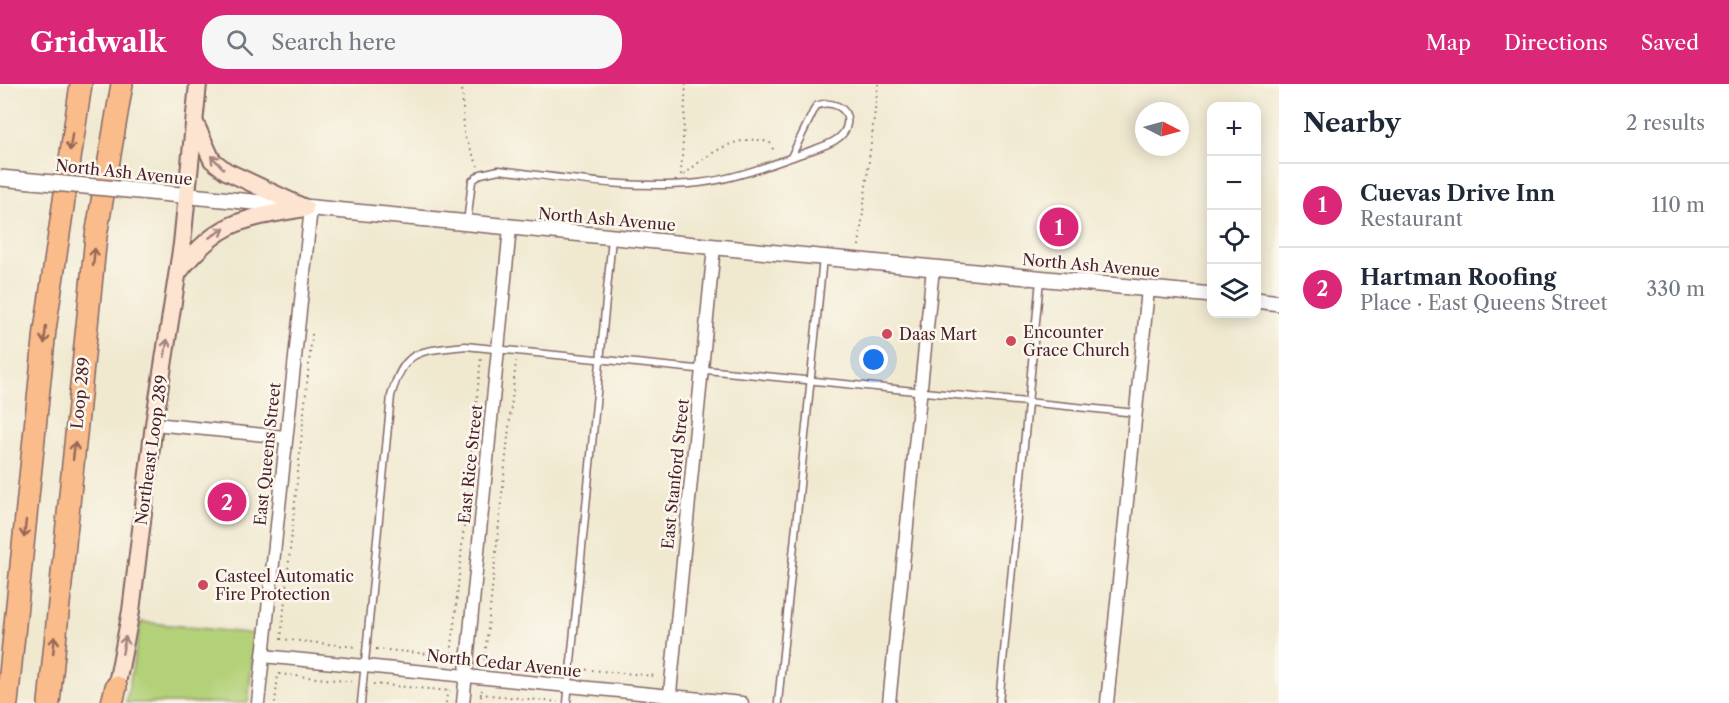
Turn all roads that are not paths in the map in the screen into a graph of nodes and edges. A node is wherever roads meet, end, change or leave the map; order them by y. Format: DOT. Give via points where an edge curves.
graph roads {
  1 [pos="81,84"];
  2 [pos="123,84"];
  3 [pos="198,84"];
  4 [pos="195,123"];
  5 [pos="791,157"];
  6 [pos="0,178"];
  7 [pos="187,196"];
  8 [pos="308,208"];
  9 [pos="466,224"];
  10 [pos="510,228"];
  11 [pos="612,238"];
  12 [pos="714,248"];
  13 [pos="823,258"];
  14 [pos="933,268"];
  15 [pos="177,274"];
  16 [pos="1040,278"];
  17 [pos="1148,289"];
  18 [pos="1207,295"];
  19 [pos="1261,301"];
  20 [pos="1279,303"];
  21 [pos="498,351"];
  22 [pos="601,361"];
  23 [pos="702,371"];
  24 [pos="811,382"];
  25 [pos="920,392"];
  26 [pos="1029,402"];
  27 [pos="1136,413"];
  28 [pos="154,424"];
  29 [pos="285,437"];
  30 [pos="263,656"];
  31 [pos="365,666"];
  32 [pos="466,676"];
  33 [pos="568,686"];
  34 [pos="114,698"];
  35 [pos="464,698"];
  36 [pos="669,699"];
  37 [pos="7,703"];
  38 [pos="49,703"];
  39 [pos="258,703"];
  40 [pos="361,703"];
  41 [pos="567,703"];
  42 [pos="742,703"];
  43 [pos="778,703"];
  44 [pos="889,703"];
  45 [pos="999,703"];
  46 [pos="1107,703"];
  1 -- 37 [label="highway, one-way" via="45,330"];
  38 -- 2 [label="highway, Loop 289, one-way" via="96,236"];
  3 -- 4 [label="main road, Northeast Loop 289"];
  4 -- 7 [label="main road, Northeast Loop 289"];
  8 -- 4 [label="main road, one-way" via="226,171 212,160"];
  5 -- 5 [label="lane" via="841,137 847,126 843,110 826,103 816,106"];
  5 -- 9 [label="lane" via="699,183 582,180 500,170 481,174 472,181"];
  6 -- 7 [label="street, North Ash Avenue, bridge"];
  7 -- 8 [label="street, North Ash Avenue"];
  7 -- 15 [label="main road, Northeast Loop 289"];
  8 -- 9 [label="street, North Ash Avenue"];
  15 -- 8 [label="main road, one-way" via="196,250 227,227"];
  8 -- 29 [label="street, East Queens Street"];
  9 -- 10 [label="street, North Ash Avenue"];
  10 -- 11 [label="street, North Ash Avenue"];
  10 -- 21 [label="street, East Rice Street"];
  11 -- 12 [label="street, North Ash Avenue"];
  11 -- 22 [label="lane"];
  12 -- 13 [label="street, North Ash Avenue"];
  12 -- 23 [label="street, East Stanford Street"];
  13 -- 14 [label="street, North Ash Avenue"];
  13 -- 24 [label="lane"];
  14 -- 16 [label="street, North Ash Avenue"];
  14 -- 25 [label="street"];
  28 -- 15 [label="main road, Northeast Loop 289, one-way"];
  16 -- 17 [label="street, North Ash Avenue"];
  16 -- 26 [label="lane"];
  17 -- 18 [label="street, North Ash Avenue"];
  17 -- 27 [label="street"];
  19 -- 20 [label="street"];
  21 -- 22 [label="lane"];
  21 -- 31 [label="lane" via="465,346 438,350 409,359 399,370 391,396"];
  21 -- 32 [label="street, East Rice Street"];
  22 -- 23 [label="lane"];
  22 -- 33 [label="lane"];
  23 -- 24 [label="lane"];
  23 -- 36 [label="street, East Stanford Street"];
  24 -- 25 [label="lane"];
  24 -- 43 [label="lane"];
  25 -- 26 [label="lane"];
  25 -- 44 [label="street"];
  26 -- 27 [label="lane"];
  26 -- 45 [label="lane"];
  27 -- 46 [label="street"];
  28 -- 29 [label="street"];
  34 -- 28 [label="main road, Northeast Loop 289, one-way" via="131,611"];
  29 -- 30 [label="street, East Queens Street"];
  30 -- 31 [label="street, North Cedar Avenue"];
  30 -- 39 [label="street, East Queens Street"];
  31 -- 32 [label="street, North Cedar Avenue"];
  31 -- 40 [label="lane"];
  32 -- 33 [label="street, North Cedar Avenue"];
  32 -- 35 [label="street, East Rice Street"];
  33 -- 36 [label="street, North Cedar Avenue"];
  33 -- 41 [label="lane"];
  36 -- 42 [label="street, North Cedar Avenue"];
}
